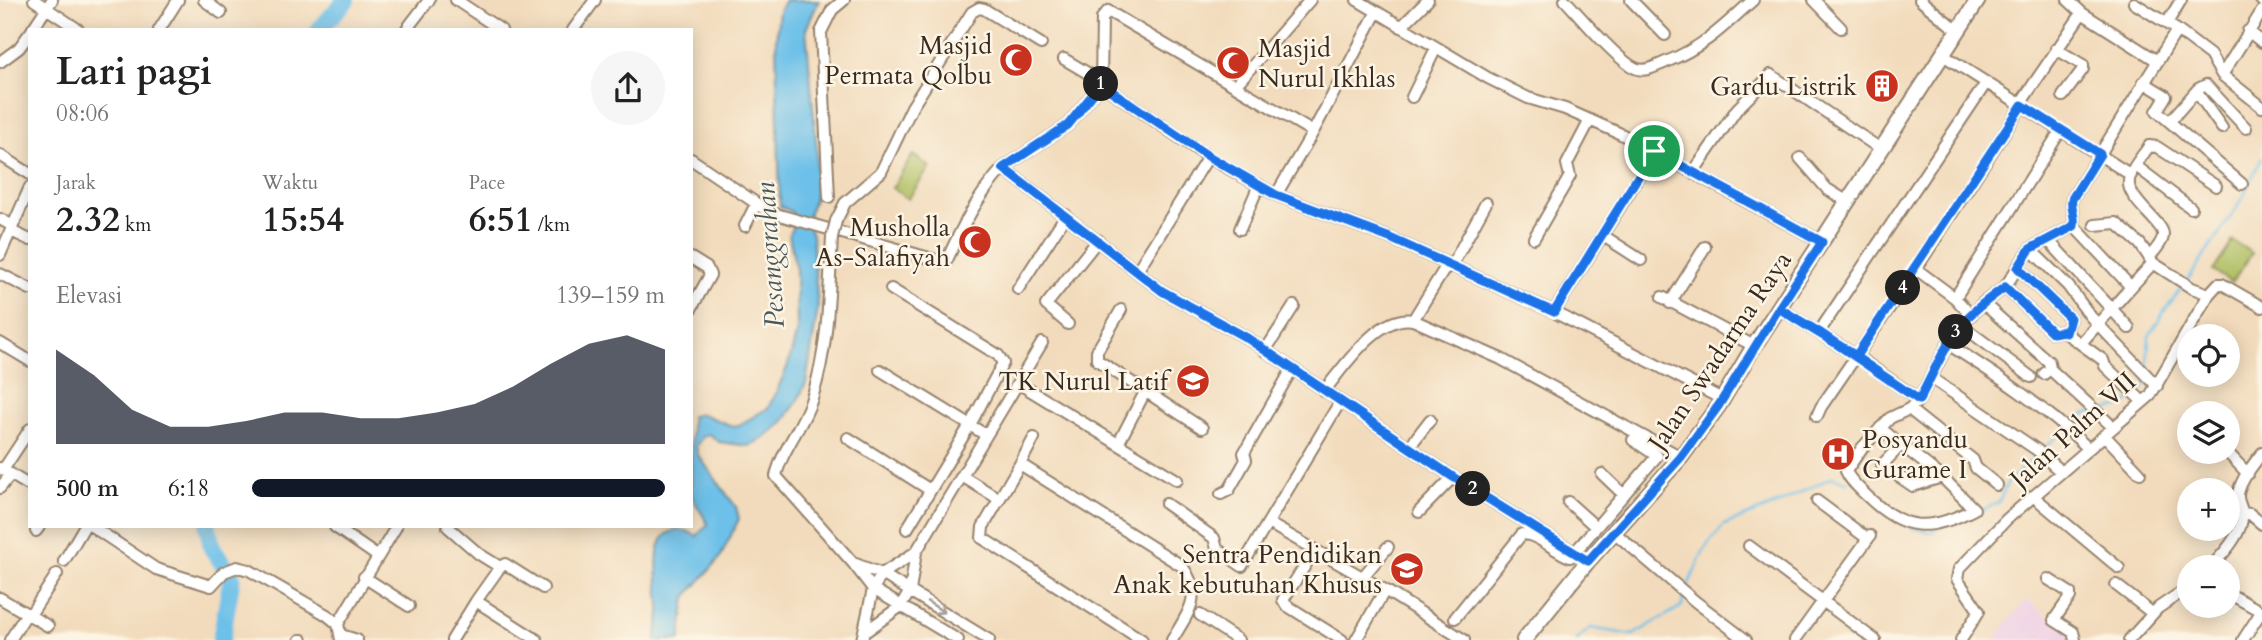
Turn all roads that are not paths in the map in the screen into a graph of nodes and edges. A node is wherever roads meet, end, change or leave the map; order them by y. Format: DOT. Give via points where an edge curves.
graph roads {
  1 [pos="34,0"];
  2 [pos="178,0"];
  3 [pos="204,0"];
  4 [pos="429,0"];
  5 [pos="456,0"];
  6 [pos="595,0"];
  7 [pos="844,0"];
  8 [pos="1310,0"];
  9 [pos="1357,0"];
  10 [pos="1428,0"];
  11 [pos="1565,0"];
  12 [pos="1631,0"];
  13 [pos="1814,0"];
  14 [pos="1920,0"];
  15 [pos="1978,0"];
  16 [pos="2068,0"];
  17 [pos="2181,0"];
  18 [pos="1746,2"];
  19 [pos="2134,3"];
  20 [pos="49,4"];
  21 [pos="2262,11"];
  22 [pos="221,12"];
  23 [pos="1376,13"];
  24 [pos="2082,13"];
  25 [pos="2167,23"];
  26 [pos="1401,27"];
  27 [pos="33,28"];
  28 [pos="77,28"];
  29 [pos="162,28"];
  30 [pos="408,28"];
  31 [pos="498,28"];
  32 [pos="574,28"];
  33 [pos="1841,28"];
  34 [pos="1960,28"];
  35 [pos="2177,30"];
  36 [pos="2248,31"];
  37 [pos="28,35"];
  38 [pos="1665,36"];
  39 [pos="2262,42"];
  40 [pos="1041,44"];
  41 [pos="1436,48"];
  42 [pos="2056,49"];
  43 [pos="1943,55"];
  44 [pos="1064,59"];
  45 [pos="2156,60"];
  46 [pos="0,62"];
  47 [pos="2222,75"];
  48 [pos="1101,82"];
  49 [pos="2143,82"];
  50 [pos="1986,83"];
  51 [pos="1235,86"];
  52 [pos="2196,91"];
  53 [pos="2063,96"];
  54 [pos="1412,97"];
  55 [pos="2021,105"];
  56 [pos="2262,107"];
  57 [pos="1590,120"];
  58 [pos="2170,121"];
  59 [pos="2222,128"];
  60 [pos="2246,128"];
  61 [pos="2062,130"];
  62 [pos="1313,132"];
  63 [pos="1882,150"];
  64 [pos="1654,151"];
  65 [pos="2100,154"];
  66 [pos="0,155"];
  67 [pos="1208,156"];
  68 [pos="1800,158"];
  69 [pos="693,160"];
  70 [pos="1003,168"];
  71 [pos="2134,170"];
  72 [pos="1694,171"];
  73 [pos="28,173"];
  74 [pos="2242,184"];
  75 [pos="1259,185"];
  76 [pos="2216,186"];
  77 [pos="28,192"];
  78 [pos="1276,195"];
  79 [pos="829,197"];
  80 [pos="1848,202"];
  81 [pos="757,204"];
  82 [pos="1486,204"];
  83 [pos="2191,208"];
  84 [pos="1066,215"];
  85 [pos="0,219"];
  86 [pos="2095,225"];
  87 [pos="745,226"];
  88 [pos="2074,226"];
  89 [pos="12,228"];
  90 [pos="1240,229"];
  91 [pos="829,232"];
  92 [pos="1602,236"];
  93 [pos="1534,238"];
  94 [pos="28,239"];
  95 [pos="1098,240"];
  96 [pos="2049,241"];
  97 [pos="1822,242"];
  98 [pos="1705,247"];
  99 [pos="2030,249"];
  100 [pos="0,255"];
  101 [pos="693,259"];
  102 [pos="1641,260"];
  103 [pos="2151,261"];
  104 [pos="1449,266"];
  105 [pos="2018,268"];
  106 [pos="1916,269"];
  107 [pos="1137,271"];
  108 [pos="0,274"];
  109 [pos="2005,287"];
  110 [pos="28,288"];
  111 [pos="2132,288"];
  112 [pos="891,289"];
  113 [pos="1018,289"];
  114 [pos="2209,294"];
  115 [pos="1955,298"];
  116 [pos="1983,303"];
  117 [pos="693,305"];
  118 [pos="1294,306"];
  119 [pos="2262,307"];
  120 [pos="1779,308"];
  121 [pos="1121,310"];
  122 [pos="2113,310"];
  123 [pos="1554,312"];
  124 [pos="1972,315"];
  125 [pos="1413,320"];
  126 [pos="1068,324"];
  127 [pos="2098,324"];
  128 [pos="1961,325"];
  129 [pos="2129,328"];
  130 [pos="1819,332"];
  131 [pos="2066,333"];
  132 [pos="2081,342"];
  133 [pos="0,343"];
  134 [pos="1042,343"];
  135 [pos="1948,344"];
  136 [pos="1754,346"];
  137 [pos="1265,351"];
  138 [pos="1856,356"];
  139 [pos="28,360"];
  140 [pos="1292,369"];
  141 [pos="880,370"];
  142 [pos="2031,377"];
  143 [pos="1931,379"];
  144 [pos="1018,383"];
  145 [pos="2155,385"];
  146 [pos="1324,391"];
  147 [pos="1145,392"];
  148 [pos="1722,399"];
  149 [pos="1919,400"];
  150 [pos="2141,400"];
  151 [pos="1340,402"];
  152 [pos="1909,409"];
  153 [pos="1817,416"];
  154 [pos="1430,420"];
  155 [pos="970,425"];
  156 [pos="1202,428"];
  157 [pos="1880,428"];
  158 [pos="2109,431"];
  159 [pos="28,432"];
  160 [pos="986,435"];
  161 [pos="848,438"];
  162 [pos="1034,438"];
  163 [pos="1633,440"];
  164 [pos="1118,444"];
  165 [pos="1901,445"];
  166 [pos="1409,446"];
  167 [pos="2088,448"];
  168 [pos="2262,453"];
  169 [pos="1681,457"];
  170 [pos="2240,462"];
  171 [pos="1020,464"];
  172 [pos="2250,470"];
  173 [pos="5,471"];
  174 [pos="2061,472"];
  175 [pos="2140,473"];
  176 [pos="1602,474"];
  177 [pos="2262,475"];
  178 [pos="962,476"];
  179 [pos="1453,477"];
  180 [pos="1942,477"];
  181 [pos="1177,480"];
  182 [pos="28,485"];
  183 [pos="1997,485"];
  184 [pos="0,488"];
  185 [pos="2240,489"];
  186 [pos="930,490"];
  187 [pos="1221,494"];
  188 [pos="1624,495"];
  189 [pos="2034,496"];
  190 [pos="999,499"];
  191 [pos="1817,500"];
  192 [pos="1568,502"];
  193 [pos="1166,503"];
  194 [pos="2240,510"];
  195 [pos="1419,512"];
  196 [pos="2242,513"];
  197 [pos="1268,523"];
  198 [pos="2262,524"];
  199 [pos="1596,527"];
  200 [pos="83,528"];
  201 [pos="94,528"];
  202 [pos="336,528"];
  203 [pos="395,528"];
  204 [pos="449,528"];
  205 [pos="907,529"];
  206 [pos="1615,533"];
  207 [pos="1749,546"];
  208 [pos="1388,547"];
  209 [pos="1315,550"];
  210 [pos="916,552"];
  211 [pos="1574,553"];
  212 [pos="2221,555"];
  213 [pos="377,556"];
  214 [pos="64,561"];
  215 [pos="1588,561"];
  216 [pos="853,563"];
  217 [pos="500,568"];
  218 [pos="2119,568"];
  219 [pos="57,574"];
  220 [pos="882,574"];
  221 [pos="364,577"];
  222 [pos="1361,579"];
  223 [pos="2048,579"];
  224 [pos="2116,585"];
  225 [pos="543,588"];
  226 [pos="873,589"];
  227 [pos="909,590"];
  228 [pos="1385,590"];
  229 [pos="2177,595"];
  230 [pos="0,597"];
  231 [pos="2240,600"];
  232 [pos="475,601"];
  233 [pos="1823,602"];
  234 [pos="408,606"];
  235 [pos="901,606"];
  236 [pos="2262,612"];
  237 [pos="2152,613"];
  238 [pos="29,614"];
  239 [pos="1200,615"];
  240 [pos="1455,618"];
  241 [pos="48,626"];
  242 [pos="340,633"];
  243 [pos="863,636"];
  244 [pos="10,640"];
  245 [pos="357,640"];
  246 [pos="452,640"];
  247 [pos="537,640"];
  248 [pos="958,640"];
  249 [pos="989,640"];
  250 [pos="1142,640"];
  251 [pos="1172,640"];
  252 [pos="1238,640"];
  253 [pos="1342,640"];
  254 [pos="1356,640"];
  255 [pos="1464,640"];
  256 [pos="1524,640"];
  257 [pos="1746,640"];
  258 [pos="1795,640"];
  259 [pos="1875,640"];
  260 [pos="1961,640"];
  261 [pos="2075,640"];
  262 [pos="2129,640"];
  263 [pos="2243,640"];
  1 -- 20 [label="street"];
  2 -- 29 [label="street"];
  3 -- 22 [label="street"];
  4 -- 30 [label="street"];
  5 -- 31 [label="street"];
  6 -- 32 [label="street"];
  7 -- 79 [label="street" via="832,10 821,32"];
  8 -- 51 [label="street"];
  9 -- 23 [label="street"];
  10 -- 26 [label="street"];
  11 -- 18 [label="street" via="1625,62 1641,70 1706,43"];
  12 -- 38 [label="street"];
  13 -- 33 [label="street"];
  14 -- 34 [label="street"];
  15 -- 34 [label="main road, Jalan Swadarma Raya"];
  16 -- 24 [label="street"];
  17 -- 25 [label="street"];
  19 -- 25 [label="street"];
  20 -- 27 [label="street"];
  20 -- 28 [label="street"];
  21 -- 36 [label="street"];
  23 -- 26 [label="street"];
  23 -- 62 [label="street"];
  24 -- 42 [label="street"];
  24 -- 45 [label="street"];
  25 -- 35 [label="street"];
  26 -- 41 [label="street"];
  34 -- 43 [label="main road, Jalan Swadarma Raya"];
  35 -- 45 [label="street"];
  35 -- 47 [label="street" via="2210,55"];
  36 -- 39 [label="street"];
  36 -- 47 [label="street"];
  37 -- 46 [label="street"];
  40 -- 91 [label="street, bridge" via="984,9 972,12 912,107 881,172 845,203"];
  41 -- 54 [label="street"];
  41 -- 57 [label="street" via="1528,98"];
  42 -- 53 [label="street" via="2083,65"];
  42 -- 55 [label="street"];
  43 -- 50 [label="street"];
  43 -- 63 [label="main road, Jalan Swadarma Raya"];
  44 -- 48 [label="street"];
  45 -- 49 [label="street"];
  47 -- 56 [label="street"];
  48 -- 51 [label="street" via="1102,18 1108,11"];
  48 -- 67 [label="street"];
  48 -- 70 [label="street" via="1068,125"];
  49 -- 58 [label="street" via="2166,96 2157,111"];
  49 -- 65 [label="street"];
  50 -- 55 [label="street"];
  50 -- 130 [label="street"];
  51 -- 62 [label="street"];
  52 -- 58 [label="street"];
  52 -- 59 [label="street"];
  52 -- 60 [label="street" via="2206,85"];
  55 -- 61 [label="street"];
  55 -- 106 [label="street"];
  57 -- 64 [label="street"];
  57 -- 93 [label="street" via="1567,164 1570,176"];
  58 -- 74 [label="street"];
  61 -- 65 [label="street"];
  61 -- 115 [label="street"];
  62 -- 78 [label="street"];
  63 -- 72 [label="street" via="1772,75 1737,109"];
  63 -- 80 [label="main road, Jalan Swadarma Raya"];
  64 -- 72 [label="street"];
  64 -- 92 [label="street"];
  65 -- 71 [label="street"];
  65 -- 88 [label="street" via="2072,199"];
  66 -- 73 [label="street"];
  67 -- 75 [label="street"];
  67 -- 107 [label="street"];
  68 -- 80 [label="street" via="1827,189"];
  69 -- 81 [label="street"];
  70 -- 84 [label="street"];
  70 -- 91 [label="street" via="943,262"];
  71 -- 76 [label="street" via="2152,145"];
  71 -- 83 [label="street"];
  71 -- 103 [label="street" via="2129,185 2133,196 2164,233"];
  72 -- 97 [label="street"];
  75 -- 78 [label="street"];
  75 -- 90 [label="street"];
  77 -- 89 [label="street"];
  78 -- 104 [label="street" via="1390,238"];
  80 -- 97 [label="main road, Jalan Swadarma Raya"];
  81 -- 87 [label="street"];
  81 -- 91 [label="street"];
  82 -- 104 [label="street"];
  84 -- 95 [label="street"];
  84 -- 113 [label="street"];
  85 -- 89 [label="street"];
  86 -- 103 [label="street" via="2116,222"];
  88 -- 96 [label="street"];
  88 -- 111 [label="street"];
  89 -- 94 [label="street"];
  89 -- 100 [label="street"];
  91 -- 216 [label="street" via="826,329 818,376 776,476"];
  92 -- 102 [label="street"];
  92 -- 123 [label="street"];
  95 -- 107 [label="street"];
  95 -- 126 [label="street" via="1046,305"];
  96 -- 99 [label="street"];
  96 -- 122 [label="street"];
  97 -- 120 [label="main road, Jalan Swadarma Raya"];
  98 -- 136 [label="street" via="1666,300"];
  99 -- 105 [label="street"];
  99 -- 127 [label="street"];
  101 -- 117 [label="street" via="710,275"];
  103 -- 111 [label="street"];
  103 -- 114 [label="street"];
  104 -- 123 [label="street"];
  104 -- 125 [label="street"];
  105 -- 109 [label="street"];
  105 -- 131 [label="street" via="2070,318"];
  106 -- 115 [label="street"];
  106 -- 138 [label="street"];
  107 -- 137 [label="street" via="1162,291"];
  108 -- 110 [label="street"];
  109 -- 116 [label="street"];
  109 -- 131 [label="street" via="2053,333"];
  111 -- 122 [label="street"];
  112 -- 155 [label="street" via="1001,359 1002,368"];
  114 -- 119 [label="street" via="2222,284"];
  114 -- 145 [label="street, Jalan Palm VII"];
  115 -- 124 [label="street"];
  116 -- 124 [label="street"];
  116 -- 158 [label="street" via="2049,362 2047,372 2104,418"];
  118 -- 137 [label="street"];
  120 -- 130 [label="street"];
  120 -- 136 [label="main road, Jalan Swadarma Raya"];
  121 -- 147 [label="street" via="1097,351 1097,360"];
  122 -- 127 [label="street"];
  122 -- 129 [label="street"];
  123 -- 148 [label="street"];
  124 -- 128 [label="street"];
  125 -- 146 [label="street" via="1403,318 1382,328"];
  125 -- 169 [label="street" via="1502,359"];
  127 -- 132 [label="street"];
  127 -- 145 [label="street"];
  128 -- 135 [label="street"];
  128 -- 142 [label="street"];
  130 -- 138 [label="street"];
  131 -- 132 [label="street"];
  132 -- 150 [label="street"];
  133 -- 139 [label="street"];
  134 -- 144 [label="street"];
  135 -- 143 [label="street"];
  135 -- 167 [label="street" via="2019,389"];
  136 -- 148 [label="main road, Jalan Swadarma Raya"];
  137 -- 140 [label="street"];
  138 -- 149 [label="street"];
  138 -- 153 [label="street"];
  140 -- 146 [label="street"];
  140 -- 187 [label="street" via="1244,453 1246,460 1229,490"];
  141 -- 155 [label="street"];
  143 -- 149 [label="street"];
  143 -- 174 [label="street" via="2040,452"];
  144 -- 160 [label="street"];
  144 -- 164 [label="street"];
  145 -- 150 [label="street, Jalan Palm VII"];
  146 -- 151 [label="street"];
  147 -- 156 [label="street"];
  147 -- 164 [label="street"];
  148 -- 169 [label="main road, Jalan Swadarma Raya"];
  149 -- 152 [label="street"];
  150 -- 158 [label="street, Jalan Palm VII"];
  151 -- 166 [label="street"];
  151 -- 197 [label="street"];
  152 -- 157 [label="street"];
  152 -- 183 [label="street"];
  154 -- 166 [label="street"];
  155 -- 160 [label="street"];
  155 -- 186 [label="street"];
  157 -- 165 [label="street"];
  157 -- 180 [label="street" via="1846,471 1879,508 1923,527 1974,509"];
  158 -- 167 [label="street, Jalan Palm VII"];
  158 -- 175 [label="street"];
  159 -- 173 [label="street"];
  160 -- 178 [label="street"];
  161 -- 186 [label="street"];
  162 -- 171 [label="street"];
  163 -- 188 [label="street" via="1657,456"];
  164 -- 181 [label="street"];
  165 -- 180 [label="street"];
  165 -- 180 [label="street" via="1882,465 1913,486"];
  166 -- 179 [label="street"];
  167 -- 174 [label="street, Jalan Palm VII"];
  168 -- 172 [label="street"];
  169 -- 206 [label="main road, Jalan Swadarma Raya"];
  170 -- 172 [label="street"];
  171 -- 190 [label="street"];
  171 -- 251 [label="street" via="1182,566 1192,584 1193,601"];
  172 -- 177 [label="street"];
  172 -- 185 [label="street"];
  173 -- 182 [label="street"];
  173 -- 184 [label="street"];
  174 -- 189 [label="street, Jalan Palm VII"];
  176 -- 188 [label="street"];
  178 -- 190 [label="street"];
  178 -- 210 [label="street"];
  179 -- 195 [label="street"];
  179 -- 211 [label="street"];
  186 -- 205 [label="street"];
  188 -- 199 [label="street"];
  189 -- 218 [label="street"];
  189 -- 260 [label="street, Jalan Palm VII" via="1956,573 1979,611"];
  190 -- 250 [label="street" via="982,538"];
  191 -- 233 [label="street" via="1869,538"];
  192 -- 199 [label="street"];
  193 -- 197 [label="street" via="1214,538 1217,549 1240,566"];
  194 -- 196 [label="street"];
  196 -- 198 [label="street"];
  196 -- 212 [label="street" via="2240,526"];
  197 -- 209 [label="street"];
  199 -- 211 [label="street"];
  200 -- 214 [label="street"];
  201 -- 242 [label="street" via="156,569 211,586 224,572 237,567 282,589"];
  202 -- 213 [label="street"];
  203 -- 213 [label="street"];
  204 -- 217 [label="street"];
  206 -- 215 [label="main road, Jalan Swadarma Raya"];
  206 -- 257 [label="street"];
  207 -- 233 [label="street"];
  208 -- 222 [label="street"];
  209 -- 222 [label="street"];
  209 -- 253 [label="street" via="1283,600"];
  210 -- 220 [label="street"];
  210 -- 227 [label="street"];
  211 -- 215 [label="street"];
  211 -- 240 [label="street" via="1570,557 1558,553 1530,534 1522,534"];
  213 -- 221 [label="street"];
  215 -- 256 [label="main road, Jalan Swadarma Raya"];
  216 -- 220 [label="street"];
  216 -- 226 [label="street"];
  217 -- 225 [label="street" via="505,564"];
  217 -- 232 [label="street"];
  219 -- 238 [label="street"];
  220 -- 226 [label="street"];
  220 -- 227 [label="street"];
  221 -- 234 [label="street"];
  221 -- 242 [label="street"];
  222 -- 228 [label="street"];
  223 -- 261 [label="street" via="2070,593 2053,617 2073,632"];
  224 -- 237 [label="street"];
  226 -- 235 [label="street"];
  226 -- 243 [label="street"];
  227 -- 235 [label="street"];
  227 -- 249 [label="street, one-way"];
  228 -- 254 [label="street"];
  228 -- 255 [label="street"];
  229 -- 237 [label="street"];
  230 -- 238 [label="street"];
  231 -- 236 [label="street"];
  232 -- 246 [label="street"];
  232 -- 247 [label="street"];
  233 -- 258 [label="street"];
  233 -- 259 [label="street"];
  235 -- 243 [label="street"];
  235 -- 248 [label="street"];
  236 -- 263 [label="street"];
  237 -- 262 [label="street"];
  238 -- 241 [label="street"];
  238 -- 244 [label="street"];
  239 -- 252 [label="street"];
  242 -- 245 [label="street"];
}
